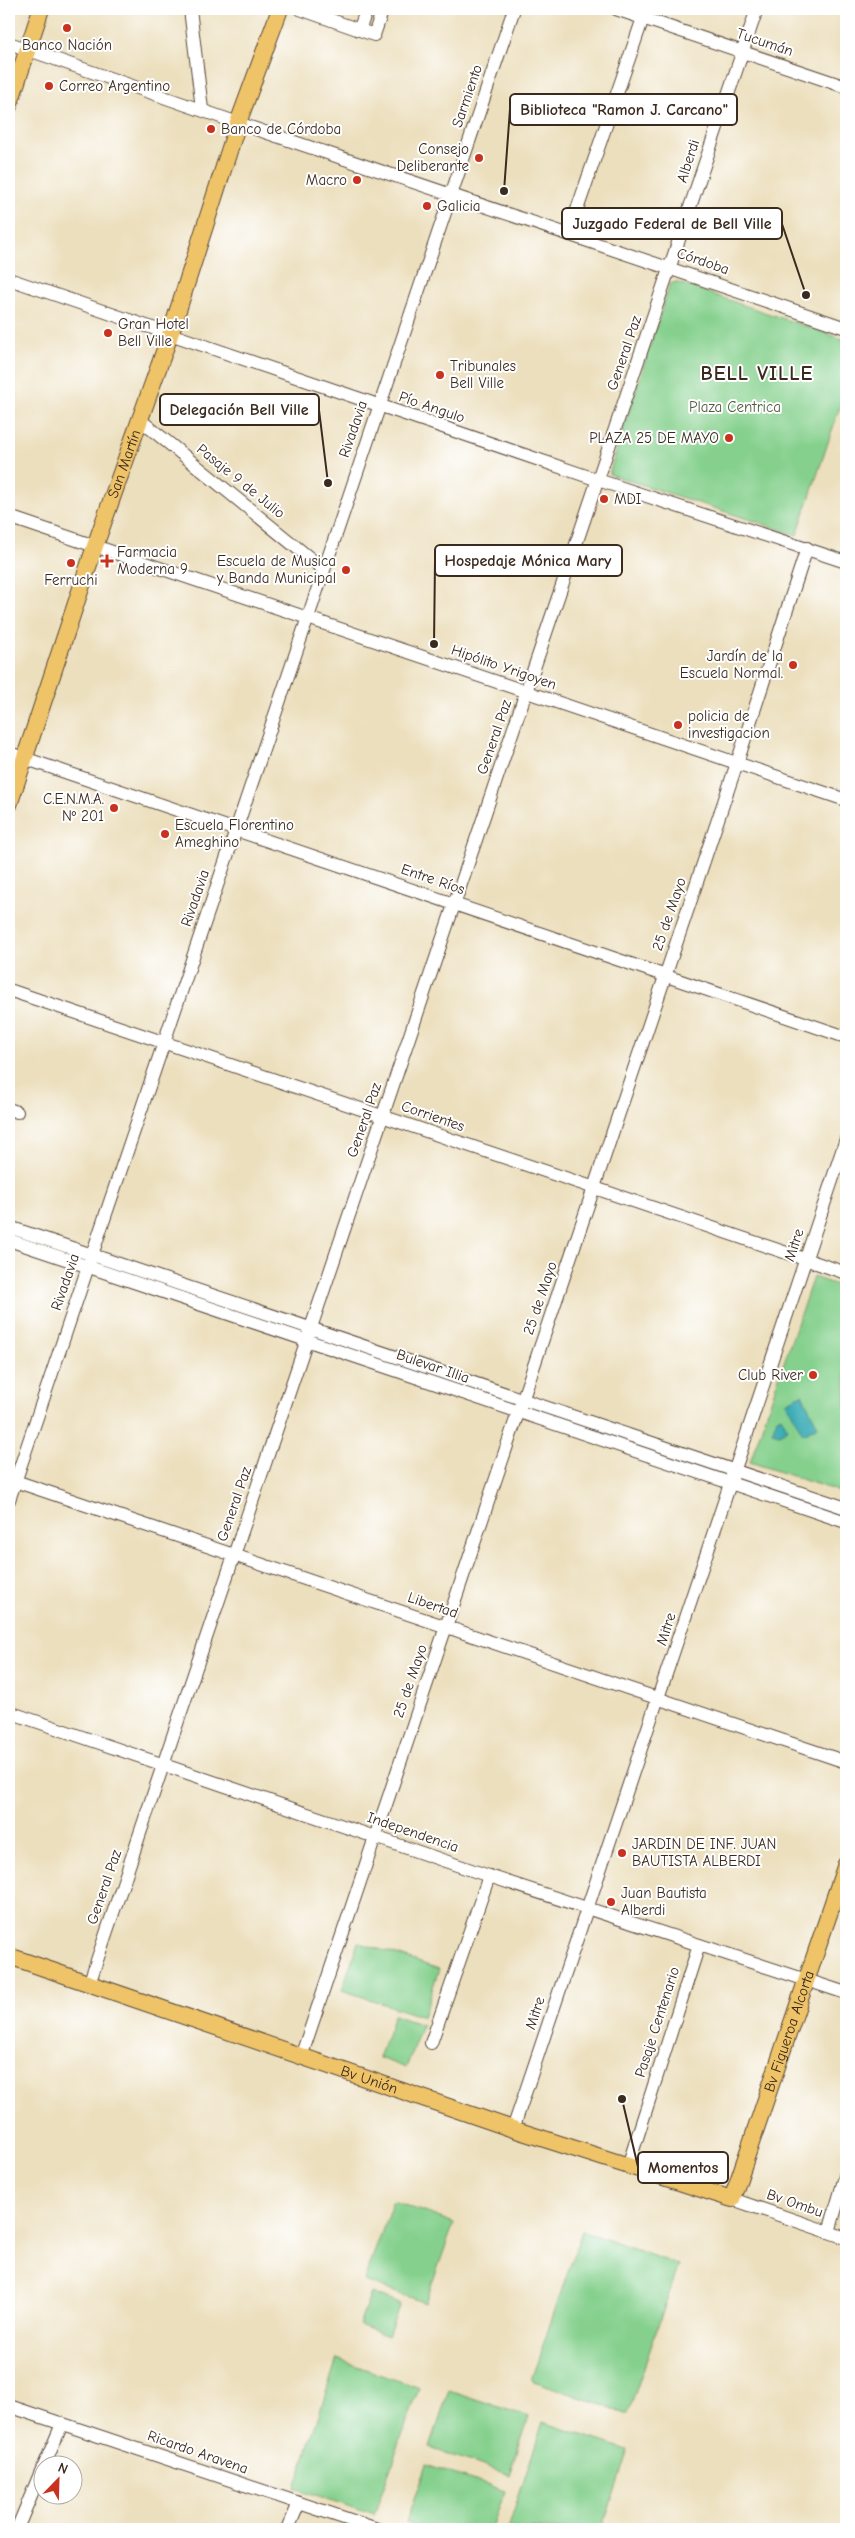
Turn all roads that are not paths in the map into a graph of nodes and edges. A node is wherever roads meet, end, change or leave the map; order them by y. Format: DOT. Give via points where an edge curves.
graph roads {
  1 [pos="42,9"];
  2 [pos="190,9"];
  3 [pos="280,9"];
  4 [pos="300,9"];
  5 [pos="367,9"];
  6 [pos="383,9"];
  7 [pos="514,9"];
  8 [pos="616,9"];
  9 [pos="757,9"];
  10 [pos="643,18"];
  11 [pos="360,30"];
  12 [pos="9,44"];
  13 [pos="28,50"];
  14 [pos="742,52"];
  15 [pos="846,87"];
  16 [pos="9,106"];
  17 [pos="202,109"];
  18 [pos="238,123"];
  19 [pos="450,194"];
  20 [pos="569,233"];
  21 [pos="670,267"];
  22 [pos="9,280"];
  23 [pos="846,328"];
  24 [pos="170,334"];
  25 [pos="378,406"];
  26 [pos="139,419"];
  27 [pos="598,480"];
  28 [pos="9,517"];
  29 [pos="95,546"];
  30 [pos="807,548"];
  31 [pos="846,562"];
  32 [pos="323,569"];
  33 [pos="307,618"];
  34 [pos="526,692"];
  35 [pos="9,753"];
  36 [pos="25,758"];
  37 [pos="737,763"];
  38 [pos="846,800"];
  39 [pos="9,805"];
  40 [pos="235,830"];
  41 [pos="454,904"];
  42 [pos="666,976"];
  43 [pos="9,990"];
  44 [pos="846,1037"];
  45 [pos="163,1042"];
  46 [pos="383,1116"];
  47 [pos="846,1139"];
  48 [pos="594,1188"];
  49 [pos="9,1227"];
  50 [pos="9,1240"];
  51 [pos="806,1259"];
  52 [pos="90,1261"];
  53 [pos="846,1273"];
  54 [pos="309,1334"];
  55 [pos="523,1399"];
  56 [pos="518,1412"];
  57 [pos="736,1471"];
  58 [pos="12,1480"];
  59 [pos="732,1484"];
  60 [pos="9,1500"];
  61 [pos="846,1508"];
  62 [pos="846,1522"];
  63 [pos="234,1555"];
  64 [pos="446,1626"];
  65 [pos="660,1698"];
  66 [pos="9,1712"];
  67 [pos="846,1762"];
  68 [pos="163,1764"];
  69 [pos="376,1835"];
  70 [pos="846,1864"];
  71 [pos="489,1876"];
  72 [pos="587,1907"];
  73 [pos="699,1945"];
  74 [pos="9,1956"];
  75 [pos="807,1980"];
  76 [pos="89,1984"];
  77 [pos="846,1993"];
  78 [pos="431,2043"];
  79 [pos="301,2057"];
  80 [pos="513,2129"];
  81 [pos="628,2166"];
  82 [pos="846,2173"];
  83 [pos="732,2200"];
  84 [pos="829,2232"];
  85 [pos="846,2238"];
  86 [pos="9,2406"];
  87 [pos="62,2424"];
  88 [pos="48,2456"];
  89 [pos="32,2493"];
  90 [pos="299,2503"];
  91 [pos="17,2529"];
  92 [pos="288,2529"];
  93 [pos="375,2529"];
  1 -- 13 [label="main road"];
  2 -- 17 [label="street"];
  3 -- 18 [label="main road, San Martín"];
  4 -- 11 [label="street"];
  5 -- 11 [label="street"];
  6 -- 11 [label="street" via="374,36"];
  7 -- 19 [label="street, Sarmiento"];
  8 -- 10 [label="street, Tucumán"];
  9 -- 14 [label="street, Alberdi"];
  10 -- 14 [label="street, Tucumán"];
  10 -- 20 [label="street"];
  12 -- 13 [label="street, Córdoba"];
  13 -- 16 [label="main road"];
  13 -- 17 [label="street, Córdoba"];
  14 -- 15 [label="street, Tucumán"];
  14 -- 21 [label="street, Alberdi"];
  17 -- 18 [label="street, Córdoba"];
  18 -- 19 [label="street, Córdoba"];
  18 -- 24 [label="main road, San Martín"];
  19 -- 20 [label="street, Córdoba"];
  19 -- 25 [label="street, Rivadavia"];
  20 -- 21 [label="street, Córdoba"];
  21 -- 23 [label="street, Córdoba"];
  21 -- 27 [label="street, General Paz"];
  22 -- 24 [label="street, Pío Angulo"];
  24 -- 25 [label="street, Pío Angulo"];
  24 -- 26 [label="main road, San Martín"];
  25 -- 27 [label="street, Pío Angulo"];
  25 -- 32 [label="street, Rivadavia"];
  26 -- 29 [label="main road, San Martín"];
  26 -- 32 [label="street, Pasaje 9 de Julio"];
  27 -- 30 [label="street, Pío Angulo"];
  27 -- 34 [label="street, General Paz"];
  28 -- 29 [label="street, Hipólito Yrigoyen"];
  29 -- 33 [label="street, Hipólito Yrigoyen"];
  29 -- 36 [label="main road, San Martín"];
  30 -- 31 [label="street, Pío Angulo"];
  30 -- 37 [label="street, 25 de Mayo"];
  32 -- 33 [label="street, Rivadavia"];
  33 -- 34 [label="street, Hipólito Yrigoyen"];
  33 -- 40 [label="street, Rivadavia"];
  34 -- 37 [label="street, Hipólito Yrigoyen"];
  34 -- 41 [label="street, General Paz"];
  35 -- 36 [label="street, Entre Ríos"];
  36 -- 39 [label="main road, San Martín"];
  36 -- 40 [label="street, Entre Ríos"];
  37 -- 38 [label="street, Hipólito Yrigoyen"];
  37 -- 42 [label="street, 25 de Mayo"];
  40 -- 41 [label="street, Entre Ríos"];
  40 -- 45 [label="street, Rivadavia"];
  41 -- 42 [label="street, Entre Ríos"];
  41 -- 46 [label="street, General Paz"];
  42 -- 44 [label="street, Entre Ríos"];
  42 -- 48 [label="street, 25 de Mayo"];
  43 -- 45 [label="street, Corrientes"];
  45 -- 46 [label="street, Corrientes"];
  45 -- 52 [label="street, Rivadavia"];
  46 -- 48 [label="street, Corrientes"];
  46 -- 54 [label="street, General Paz"];
  47 -- 51 [label="street, Mitre"];
  48 -- 51 [label="street, Corrientes"];
  48 -- 55 [label="street, 25 de Mayo"];
  49 -- 52 [label="street, Bulevar Illia"];
  50 -- 52 [label="street, Bulevar Illia"];
  51 -- 53 [label="street, Corrientes"];
  51 -- 57 [label="street, Mitre"];
  52 -- 54 [label="street, Bulevar Illia"];
  52 -- 58 [label="street, Rivadavia"];
  54 -- 55 [label="street, Bulevar Illia"];
  54 -- 56 [label="street, Bulevar Illia"];
  54 -- 63 [label="street, General Paz"];
  55 -- 56 [label="street, 25 de Mayo"];
  55 -- 57 [label="street, Bulevar Illia"];
  56 -- 59 [label="street, Bulevar Illia"];
  56 -- 64 [label="street, 25 de Mayo"];
  57 -- 59 [label="street, Mitre"];
  57 -- 61 [label="street, Bulevar Illia"];
  58 -- 60 [label="street, Rivadavia"];
  58 -- 63 [label="street, Libertad"];
  59 -- 62 [label="street, Bulevar Illia"];
  59 -- 65 [label="street, Mitre"];
  63 -- 64 [label="street, Libertad"];
  63 -- 68 [label="street, General Paz"];
  64 -- 65 [label="street, Libertad"];
  64 -- 69 [label="street, 25 de Mayo"];
  65 -- 67 [label="street, Libertad"];
  65 -- 72 [label="street, Mitre"];
  66 -- 68 [label="street, Independencia"];
  68 -- 69 [label="street, Independencia"];
  68 -- 76 [label="street, General Paz"];
  69 -- 71 [label="street, Independencia"];
  69 -- 79 [label="street, 25 de Mayo"];
  70 -- 75 [label="main road, Bv Figueroa Alcorta"];
  71 -- 72 [label="street, Independencia"];
  71 -- 78 [label="street"];
  72 -- 73 [label="street, Independencia"];
  72 -- 80 [label="street, Mitre"];
  73 -- 75 [label="street, Independencia"];
  73 -- 81 [label="street, Pasaje Centenario"];
  74 -- 76 [label="main road, Bv Unión"];
  75 -- 77 [label="street, Independencia"];
  75 -- 83 [label="main road, Bv Figueroa Alcorta"];
  76 -- 79 [label="main road, Bv Unión"];
  79 -- 80 [label="main road, Bv Unión"];
  80 -- 81 [label="main road, Bv Unión"];
  81 -- 83 [label="main road, Bv Unión"];
  82 -- 84 [label="street"];
  83 -- 84 [label="street, Bv Ombu"];
  84 -- 85 [label="street, Bv Ombu"];
  86 -- 87 [label="street, Ricardo Aravena"];
  87 -- 88 [label="street"];
  87 -- 90 [label="street, Ricardo Aravena"];
  89 -- 91 [label="street"];
  90 -- 92 [label="street"];
  90 -- 93 [label="street, Ricardo Aravena"];
}
